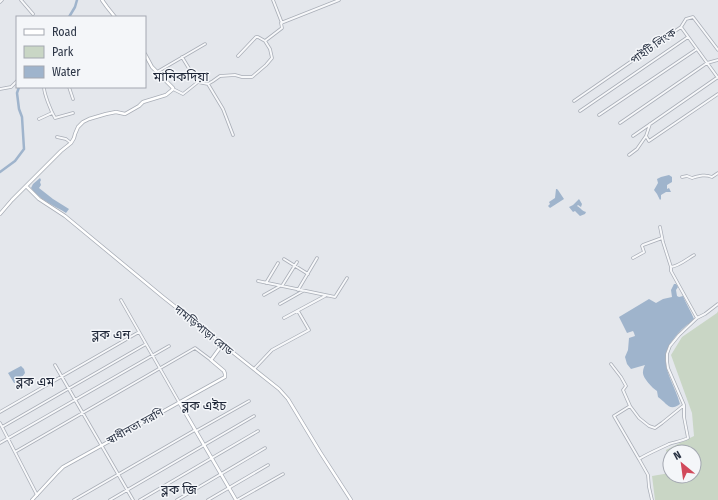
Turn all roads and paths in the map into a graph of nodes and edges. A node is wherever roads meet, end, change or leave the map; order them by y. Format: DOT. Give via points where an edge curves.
graph roads {
  1 [pos="21,0"];
  2 [pos="102,0"];
  3 [pos="273,0"];
  4 [pos="339,0"];
  5 [pos="33,14"];
  6 [pos="114,16"];
  7 [pos="282,23"];
  8 [pos="680,27"];
  9 [pos="688,37"];
  10 [pos="265,41"];
  11 [pos="205,44"];
  12 [pos="697,49"];
  13 [pos="718,50"];
  14 [pos="146,56"];
  15 [pos="238,56"];
  16 [pos="182,57"];
  17 [pos="718,60"];
  18 [pos="707,63"];
  19 [pos="157,72"];
  20 [pos="718,77"];
  21 [pos="16,82"];
  22 [pos="199,82"];
  23 [pos="208,84"];
  24 [pos="44,88"];
  25 [pos="68,88"];
  26 [pos="0,89"];
  27 [pos="173,89"];
  28 [pos="718,94"];
  29 [pos="73,100"];
  30 [pos="574,101"];
  31 [pos="580,111"];
  32 [pos="52,113"];
  33 [pos="73,113"];
  34 [pos="598,115"];
  35 [pos="39,119"];
  36 [pos="620,122"];
  37 [pos="650,124"];
  38 [pos="233,135"];
  39 [pos="632,136"];
  40 [pos="646,136"];
  41 [pos="57,137"];
  42 [pos="71,144"];
  43 [pos="629,155"];
  44 [pos="718,173"];
  45 [pos="682,177"];
  46 [pos="26,186"];
  47 [pos="0,214"];
  48 [pos="660,227"];
  49 [pos="662,238"];
  50 [pos="694,255"];
  51 [pos="317,258"];
  52 [pos="633,258"];
  53 [pos="284,259"];
  54 [pos="297,262"];
  55 [pos="278,263"];
  56 [pos="294,266"];
  57 [pos="671,267"];
  58 [pos="308,274"];
  59 [pos="347,278"];
  60 [pos="258,281"];
  61 [pos="266,283"];
  62 [pos="281,286"];
  63 [pos="298,290"];
  64 [pos="303,291"];
  65 [pos="264,295"];
  66 [pos="326,296"];
  67 [pos="121,300"];
  68 [pos="280,304"];
  69 [pos="718,304"];
  70 [pos="298,311"];
  71 [pos="284,318"];
  72 [pos="697,318"];
  73 [pos="139,332"];
  74 [pos="146,344"];
  75 [pos="222,345"];
  76 [pos="169,346"];
  77 [pos="152,356"];
  78 [pos="211,360"];
  79 [pos="611,364"];
  80 [pos="55,365"];
  81 [pos="160,369"];
  82 [pos="254,369"];
  83 [pos="62,376"];
  84 [pos="69,388"];
  85 [pos="76,400"];
  86 [pos="249,400"];
  87 [pos="179,402"];
  88 [pos="630,406"];
  89 [pos="684,406"];
  90 [pos="0,412"];
  91 [pos="83,413"];
  92 [pos="254,416"];
  93 [pos="0,423"];
  94 [pos="2,427"];
  95 [pos="196,431"];
  96 [pos="258,432"];
  97 [pos="8,439"];
  98 [pos="0,443"];
  99 [pos="102,445"];
  100 [pos="204,445"];
  101 [pos="265,448"];
  102 [pos="15,452"];
  103 [pos="212,458"];
  104 [pos="640,459"];
  105 [pos="268,465"];
  106 [pos="118,474"];
  107 [pos="221,474"];
  108 [pos="283,474"];
  109 [pos="229,488"];
  110 [pos="128,490"];
  111 [pos="37,495"];
  112 [pos="33,500"];
  113 [pos="74,500"];
  114 [pos="110,500"];
  115 [pos="133,500"];
  116 [pos="140,500"];
  117 [pos="177,500"];
  118 [pos="208,500"];
  119 [pos="237,500"];
  120 [pos="351,500"];
  121 [pos="652,500"];
  1 -- 5 [label="street"];
  2 -- 6 [label="main road"];
  3 -- 7 [label="street"];
  4 -- 7 [label="street"];
  7 -- 10 [label="street" via="282,28"];
  8 -- 9 [label="street, পাইটি লিংক"];
  8 -- 13 [label="street" via="686,19 693,16"];
  8 -- 30 [label="street, পাইটি লিংক"];
  9 -- 12 [label="street, পাইটি লিংক"];
  9 -- 31 [label="street"];
  10 -- 15 [label="street" via="256,37"];
  10 -- 23 [label="street" via="272,58 252,77 220,76"];
  11 -- 16 [label="street"];
  12 -- 18 [label="street, পাইটি লিংক"];
  12 -- 34 [label="street"];
  14 -- 19 [label="main road"];
  16 -- 19 [label="street"];
  16 -- 22 [label="street"];
  17 -- 18 [label="street"];
  18 -- 20 [label="street, পাইটি লিংক"];
  18 -- 36 [label="street"];
  19 -- 27 [label="main road"];
  20 -- 37 [label="street"];
  21 -- 26 [label="street" via="11,87"];
  22 -- 23 [label="street"];
  22 -- 27 [label="street" via="184,94"];
  23 -- 38 [label="street" via="223,109"];
  24 -- 32 [label="street"];
  25 -- 29 [label="street"];
  27 -- 42 [label="main road" via="166,95 143,102 125,114 116,112 83,122"];
  28 -- 40 [label="street" via="649,141"];
  32 -- 33 [label="street" via="55,118"];
  32 -- 35 [label="street"];
  37 -- 39 [label="street"];
  37 -- 40 [label="street"];
  40 -- 43 [label="street"];
  41 -- 42 [label="street" via="66,138"];
  42 -- 46 [label="main road"];
  44 -- 45 [label="street" via="712,177"];
  46 -- 47 [label="main road"];
  46 -- 75 [label="main road, দামড়িপাড়া রোড"];
  48 -- 49 [label="street"];
  49 -- 52 [label="street" via="643,245 644,252"];
  49 -- 57 [label="street"];
  50 -- 57 [label="street"];
  51 -- 58 [label="street"];
  53 -- 56 [label="street"];
  54 -- 56 [label="street"];
  55 -- 61 [label="street"];
  56 -- 58 [label="street"];
  56 -- 62 [label="street"];
  57 -- 72 [label="street"];
  58 -- 63 [label="street"];
  59 -- 66 [label="street" via="335,298"];
  60 -- 61 [label="street"];
  61 -- 62 [label="street"];
  62 -- 63 [label="street"];
  62 -- 65 [label="street"];
  63 -- 64 [label="street"];
  64 -- 66 [label="street"];
  64 -- 68 [label="street"];
  66 -- 70 [label="street"];
  67 -- 73 [label="street"];
  69 -- 72 [label="street"];
  70 -- 71 [label="street"];
  70 -- 82 [label="street" via="309,330 272,350"];
  72 -- 89 [label="street" via="672,343 667,354 668,368"];
  73 -- 74 [label="street"];
  73 -- 83 [label="street"];
  74 -- 77 [label="street"];
  74 -- 84 [label="street"];
  75 -- 78 [label="main road"];
  75 -- 82 [label="main road, দামড়িপাড়া রোড"];
  76 -- 77 [label="street"];
  77 -- 81 [label="street"];
  77 -- 85 [label="street"];
  78 -- 81 [label="street" via="195,348"];
  78 -- 87 [label="main road, স্বাধীনতা সরণি" via="224,371 225,376"];
  79 -- 88 [label="street" via="622,377 626,386 623,390"];
  80 -- 83 [label="street"];
  81 -- 87 [label="street"];
  81 -- 91 [label="street"];
  82 -- 120 [label="main road, দামড়িপাড়া রোড" via="288,399"];
  83 -- 84 [label="street"];
  83 -- 90 [label="street"];
  84 -- 85 [label="street"];
  84 -- 94 [label="street"];
  85 -- 91 [label="street"];
  85 -- 97 [label="street"];
  86 -- 95 [label="street"];
  87 -- 95 [label="main road"];
  87 -- 99 [label="main road, স্বাধীনতা সরণি"];
  88 -- 89 [label="street" via="649,426 655,428"];
  88 -- 104 [label="street" via="614,416"];
  89 -- 104 [label="street" via="688,438"];
  91 -- 99 [label="street"];
  91 -- 102 [label="street"];
  92 -- 100 [label="street"];
  93 -- 94 [label="street"];
  94 -- 97 [label="street"];
  95 -- 100 [label="main road"];
  95 -- 106 [label="street"];
  96 -- 103 [label="street"];
  97 -- 98 [label="street"];
  97 -- 102 [label="street"];
  99 -- 106 [label="street"];
  99 -- 111 [label="main road, স্বাধীনতা সরণি" via="63,467"];
  100 -- 103 [label="main road"];
  100 -- 110 [label="street"];
  101 -- 107 [label="street"];
  102 -- 111 [label="street"];
  103 -- 107 [label="main road"];
  103 -- 116 [label="street"];
  104 -- 121 [label="street" via="648,475"];
  105 -- 109 [label="street"];
  106 -- 110 [label="street"];
  106 -- 113 [label="street"];
  107 -- 109 [label="main road"];
  107 -- 117 [label="street"];
  108 -- 119 [label="street"];
  109 -- 118 [label="street"];
  109 -- 119 [label="main road"];
  110 -- 114 [label="street"];
  110 -- 115 [label="street"];
  111 -- 112 [label="main road"];
}
